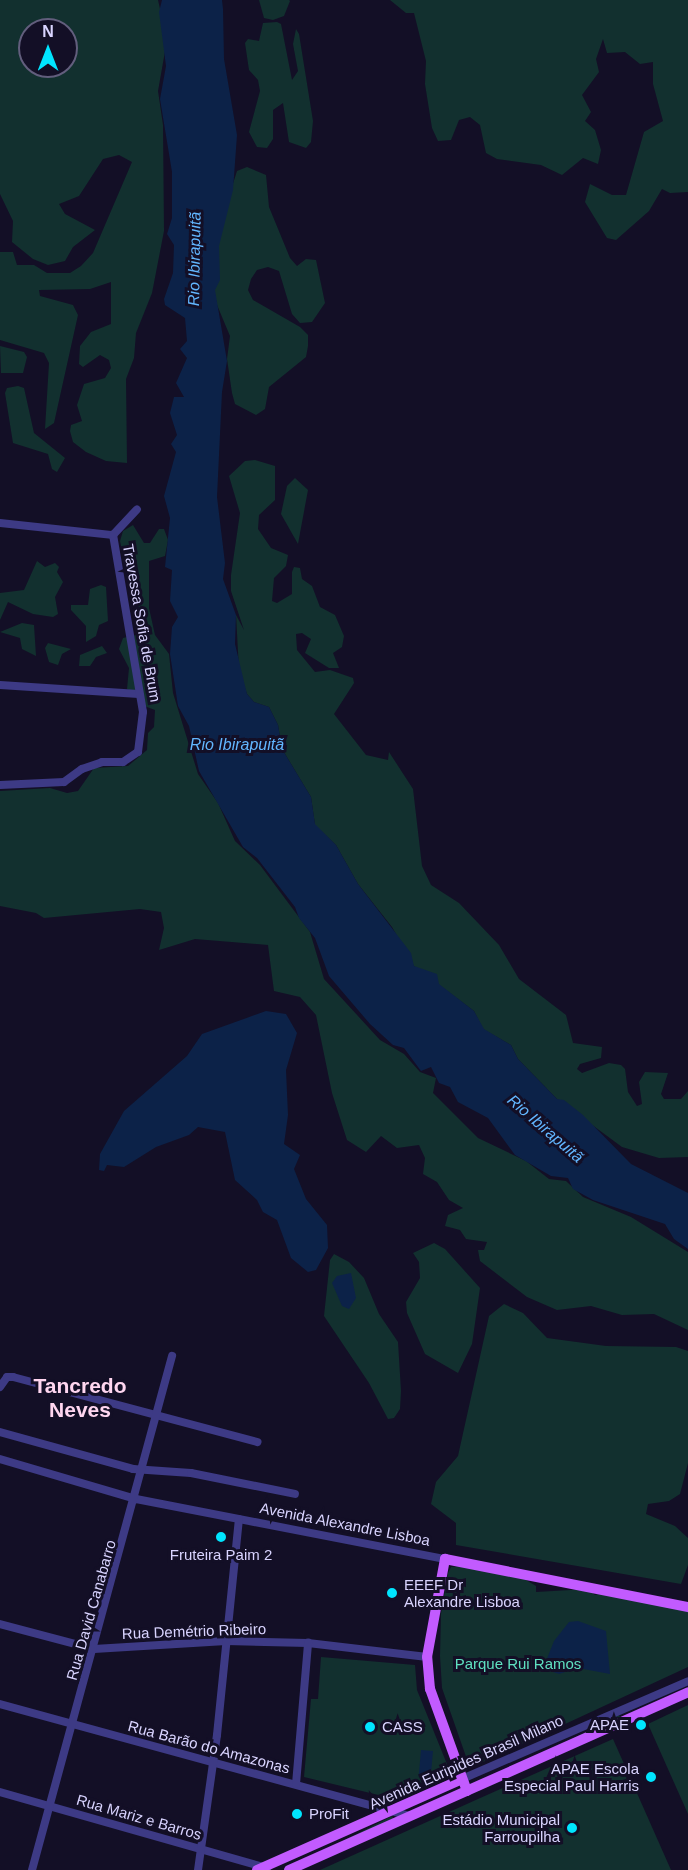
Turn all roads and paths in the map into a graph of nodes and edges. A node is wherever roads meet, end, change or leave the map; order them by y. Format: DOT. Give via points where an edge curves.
graph roads {
  1 [pos="137,509"];
  2 [pos="0,523"];
  3 [pos="113,535"];
  4 [pos="0,685"];
  5 [pos="139,694"];
  6 [pos="0,785"];
  7 [pos="172,1356"];
  8 [pos="0,1387"];
  9 [pos="156,1415"];
  10 [pos="0,1432"];
  11 [pos="258,1442"];
  12 [pos="0,1459"];
  13 [pos="144,1468"];
  14 [pos="295,1494"];
  15 [pos="136,1499"];
  16 [pos="239,1519"];
  17 [pos="445,1559"];
  18 [pos="688,1607"];
  19 [pos="0,1623"];
  20 [pos="226,1641"];
  21 [pos="308,1643"];
  22 [pos="94,1649"];
  23 [pos="428,1657"];
  24 [pos="688,1681"];
  25 [pos="688,1692"];
  26 [pos="0,1704"];
  27 [pos="74,1724"];
  28 [pos="213,1762"];
  29 [pos="462,1779"];
  30 [pos="296,1784"];
  31 [pos="467,1791"];
  32 [pos="0,1792"];
  33 [pos="50,1806"];
  34 [pos="391,1812"];
  35 [pos="411,1817"];
  36 [pos="201,1848"];
  37 [pos="264,1869"];
  38 [pos="32,1870"];
  39 [pos="198,1870"];
  40 [pos="290,1870"];
  1 -- 3 [label="street, Travessa Sofia de Brum"];
  2 -- 3 [label="street"];
  3 -- 5 [label="street, Travessa Sofia de Brum"];
  4 -- 5 [label="street"];
  5 -- 6 [label="street, Travessa Sofia de Brum" via="144,719 138,752 123,762 102,762 82,769 64,782"];
  7 -- 9 [label="street, Rua David Canabarro"];
  8 -- 9 [label="street" via="7,1377 13,1377"];
  9 -- 11 [label="street"];
  9 -- 13 [label="street, Rua David Canabarro"];
  10 -- 13 [label="street" via="110,1463"];
  12 -- 15 [label="street, Avenida Alexandre Lisboa"];
  13 -- 14 [label="street" via="191,1473"];
  13 -- 15 [label="street, Rua David Canabarro"];
  15 -- 16 [label="street, Avenida Alexandre Lisboa"];
  15 -- 22 [label="street, Rua David Canabarro"];
  16 -- 17 [label="street, Avenida Alexandre Lisboa"];
  16 -- 20 [label="street"];
  17 -- 18 [label="main road, Avenida Alexandre Lisboa"];
  17 -- 23 [label="main road"];
  19 -- 22 [label="street, Rua Demétrio Ribeiro"];
  20 -- 21 [label="street, Rua Demétrio Ribeiro"];
  20 -- 22 [label="street, Rua Demétrio Ribeiro"];
  20 -- 28 [label="street"];
  21 -- 23 [label="street, Rua Demétrio Ribeiro"];
  21 -- 30 [label="street"];
  22 -- 27 [label="street, Rua David Canabarro"];
  23 -- 29 [label="main road" via="430,1689"];
  24 -- 29 [label="street, Avenida Euripides Brasil Milano"];
  25 -- 31 [label="main road, Avenida Euripides Brasil Milano"];
  26 -- 27 [label="street, Rua Barão do Amazonas"];
  27 -- 28 [label="street, Rua Barão do Amazonas"];
  27 -- 33 [label="street, Rua David Canabarro"];
  28 -- 30 [label="street, Rua Barão do Amazonas"];
  28 -- 36 [label="street"];
  29 -- 31 [label="main road"];
  29 -- 34 [label="main road, Avenida Euripides Brasil Milano"];
  30 -- 34 [label="street, Rua Barão do Amazonas"];
  31 -- 35 [label="main road, Avenida Euripides Brasil Milano"];
  32 -- 33 [label="street, Rua Mariz e Barros"];
  33 -- 36 [label="street, Rua Mariz e Barros"];
  33 -- 38 [label="street, Rua David Canabarro"];
  34 -- 35 [label="street, Rua Barão do Amazonas"];
  34 -- 37 [label="main road, Avenida Euripides Brasil Milano"];
  35 -- 40 [label="main road, Avenida Euripides Brasil Milano"];
  36 -- 37 [label="street, Rua Mariz e Barros"];
  36 -- 39 [label="street"];
}
